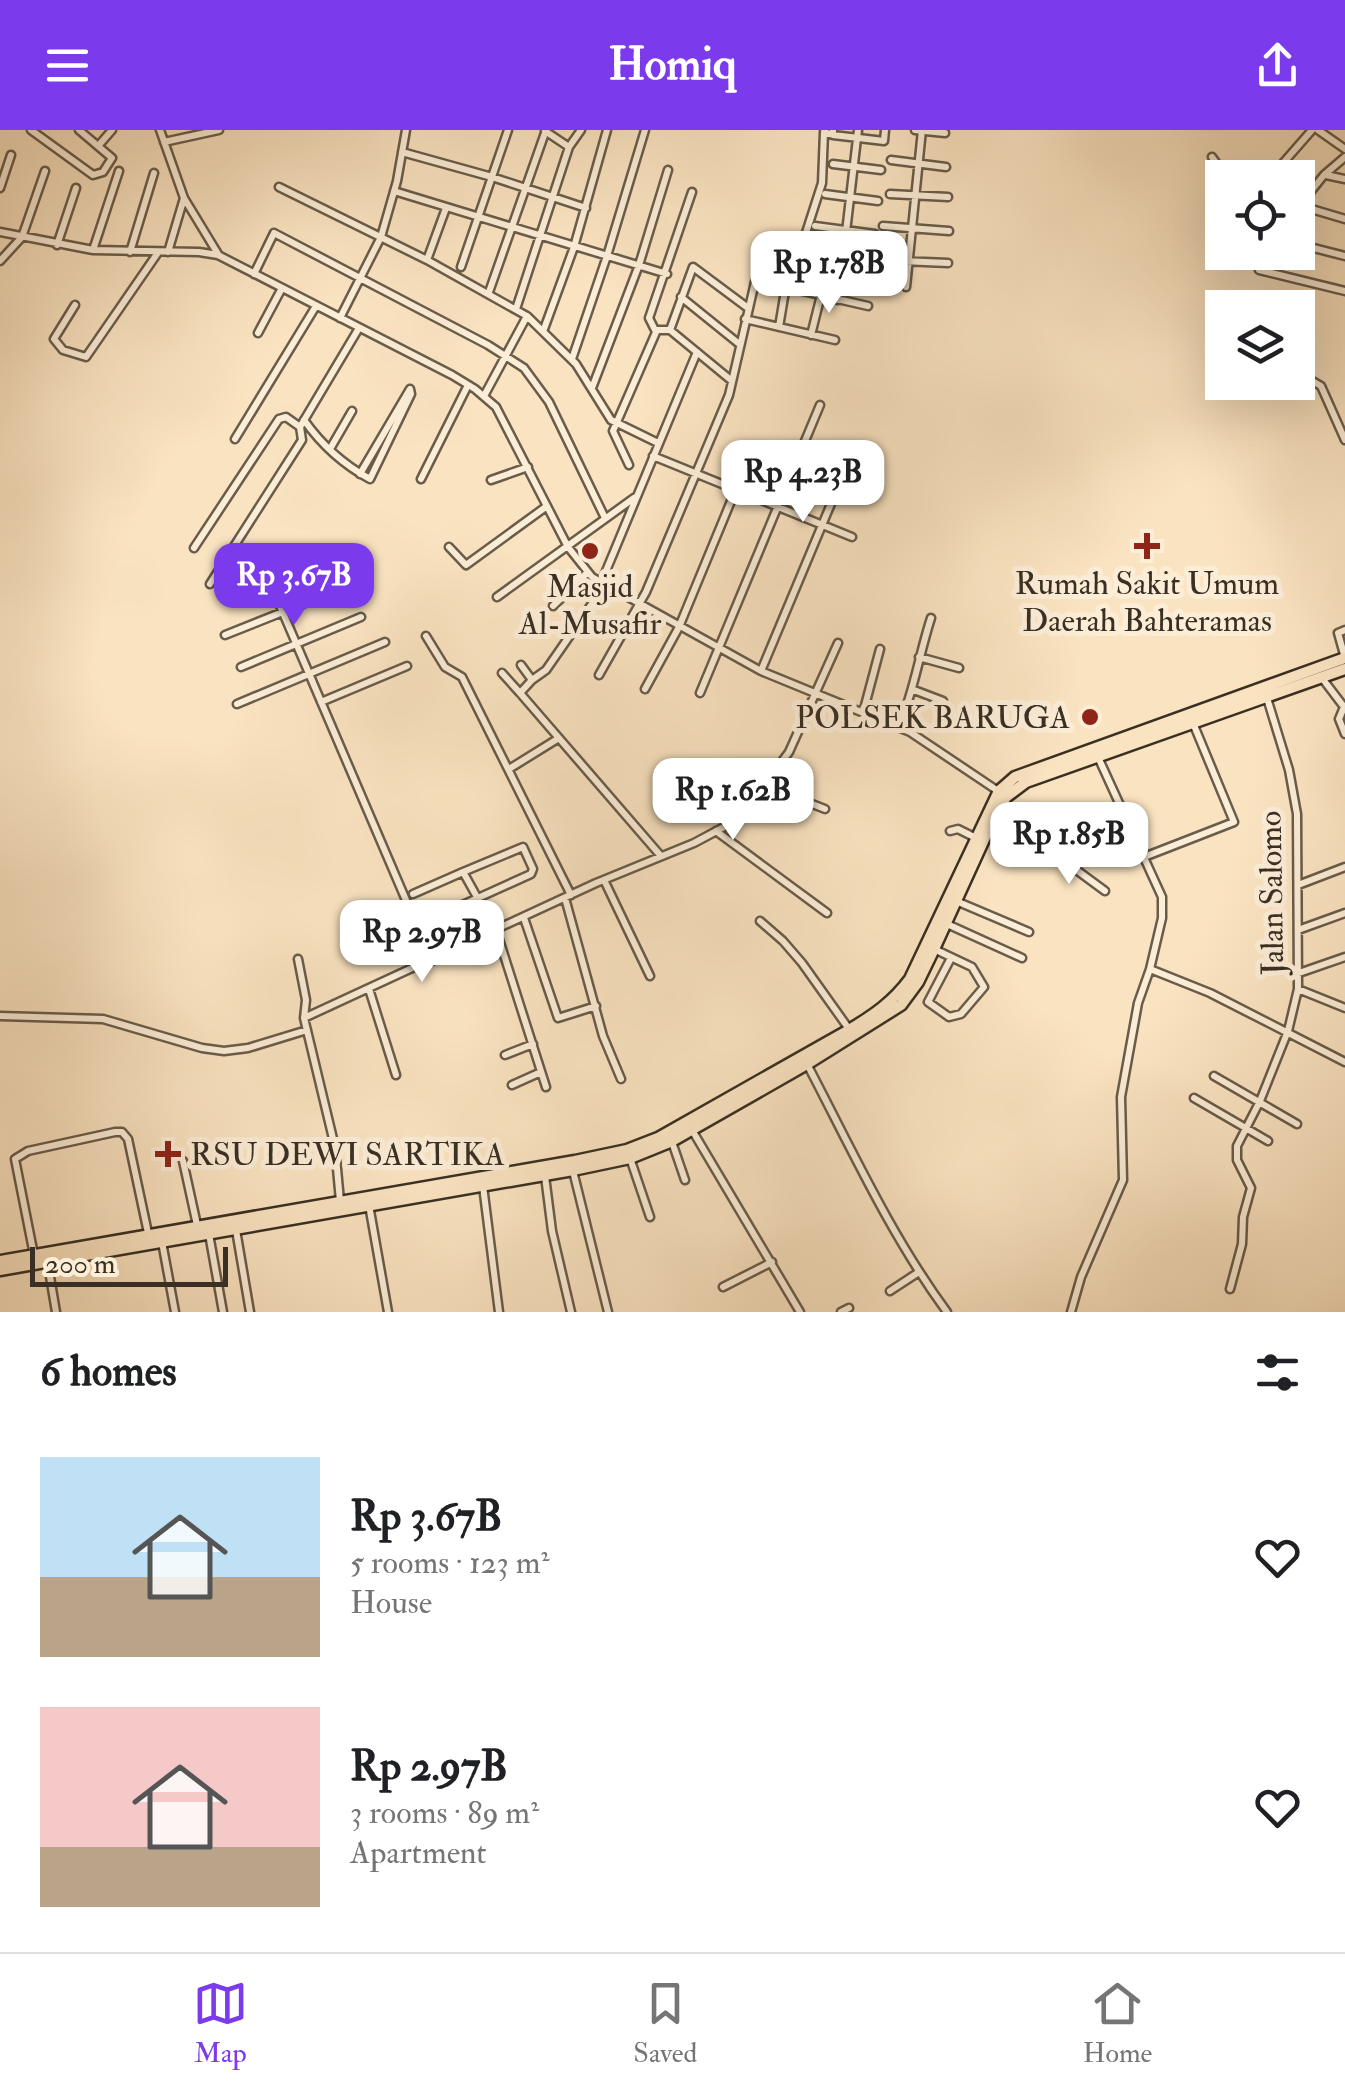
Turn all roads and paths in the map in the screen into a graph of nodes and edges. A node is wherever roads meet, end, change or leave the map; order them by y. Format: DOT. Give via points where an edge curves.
graph roads {
  1 [pos="31,130"];
  2 [pos="78,130"];
  3 [pos="112,130"];
  4 [pos="160,130"];
  5 [pos="219,130"];
  6 [pos="406,130"];
  7 [pos="508,130"];
  8 [pos="581,130"];
  9 [pos="607,130"];
  10 [pos="645,130"];
  11 [pos="885,130"];
  12 [pos="920,130"];
  13 [pos="1315,130"];
  14 [pos="545,131"];
  15 [pos="833,132"];
  16 [pos="857,134"];
  17 [pos="945,134"];
  18 [pos="164,142"];
  19 [pos="99,145"];
  20 [pos="569,147"];
  21 [pos="1345,149"];
  22 [pos="402,152"];
  23 [pos="11,156"];
  24 [pos="1212,156"];
  25 [pos="1345,157"];
  26 [pos="891,160"];
  27 [pos="1215,160"];
  28 [pos="1287,160"];
  29 [pos="833,164"];
  30 [pos="917,164"];
  31 [pos="853,167"];
  32 [pos="946,167"];
  33 [pos="45,170"];
  34 [pos="668,170"];
  35 [pos="880,170"];
  36 [pos="119,171"];
  37 [pos="154,173"];
  38 [pos="1324,174"];
  39 [pos="492,176"];
  40 [pos="1345,180"];
  41 [pos="1315,185"];
  42 [pos="279,186"];
  43 [pos="0,188"];
  44 [pos="76,188"];
  45 [pos="525,188"];
  46 [pos="394,191"];
  47 [pos="692,192"];
  48 [pos="826,194"];
  49 [pos="890,194"];
  50 [pos="914,196"];
  51 [pos="850,197"];
  52 [pos="948,197"];
  53 [pos="184,198"];
  54 [pos="553,198"];
  55 [pos="878,201"];
  56 [pos="446,208"];
  57 [pos="586,208"];
  58 [pos="1315,210"];
  59 [pos="479,218"];
  60 [pos="1345,219"];
  61 [pos="816,226"];
  62 [pos="882,226"];
  63 [pos="910,228"];
  64 [pos="512,229"];
  65 [pos="846,230"];
  66 [pos="0,232"];
  67 [pos="950,232"];
  68 [pos="875,234"];
  69 [pos="22,237"];
  70 [pos="540,237"];
  71 [pos="381,238"];
  72 [pos="58,245"];
  73 [pos="574,247"];
  74 [pos="1315,248"];
  75 [pos="93,250"];
  76 [pos="130,252"];
  77 [pos="168,252"];
  78 [pos="158,253"];
  79 [pos="218,255"];
  80 [pos="607,256"];
  81 [pos="1345,256"];
  82 [pos="427,260"];
  83 [pos="880,260"];
  84 [pos="0,261"];
  85 [pos="808,261"];
  86 [pos="907,261"];
  87 [pos="948,264"];
  88 [pos="842,265"];
  89 [pos="639,266"];
  90 [pos="461,268"];
  91 [pos="872,270"];
  92 [pos="1259,270"];
  93 [pos="254,274"];
  94 [pos="667,274"];
  95 [pos="792,276"];
  96 [pos="360,278"];
  97 [pos="906,287"];
  98 [pos="282,288"];
  99 [pos="798,290"];
  100 [pos="1345,291"];
  101 [pos="488,292"];
  102 [pos="821,296"];
  103 [pos="681,297"];
  104 [pos="838,300"];
  105 [pos="75,305"];
  106 [pos="316,306"];
  107 [pos="868,306"];
  108 [pos="748,308"];
  109 [pos="516,309"];
  110 [pos="527,316"];
  111 [pos="340,318"];
  112 [pos="745,319"];
  113 [pos="780,327"];
  114 [pos="359,328"];
  115 [pos="544,330"];
  116 [pos="670,330"];
  117 [pos="656,332"];
  118 [pos="258,334"];
  119 [pos="811,335"];
  120 [pos="834,340"];
  121 [pos="738,343"];
  122 [pos="696,352"];
  123 [pos="506,355"];
  124 [pos="572,359"];
  125 [pos="732,381"];
  126 [pos="1315,382"];
  127 [pos="468,384"];
  128 [pos="591,389"];
  129 [pos="484,396"];
  130 [pos="820,405"];
  131 [pos="352,411"];
  132 [pos="302,423"];
  133 [pos="616,423"];
  134 [pos="235,439"];
  135 [pos="1345,440"];
  136 [pos="658,444"];
  137 [pos="330,449"];
  138 [pos="653,456"];
  139 [pos="629,464"];
  140 [pos="528,467"];
  141 [pos="695,473"];
  142 [pos="360,474"];
  143 [pos="421,479"];
  144 [pos="491,480"];
  145 [pos="736,489"];
  146 [pos="862,492"];
  147 [pos="635,497"];
  148 [pos="547,506"];
  149 [pos="779,507"];
  150 [pos="605,518"];
  151 [pos="822,524"];
  152 [pos="852,537"];
  153 [pos="449,547"];
  154 [pos="568,547"];
  155 [pos="194,548"];
  156 [pos="328,554"];
  157 [pos="587,573"];
  158 [pos="210,584"];
  159 [pos="603,584"];
  160 [pos="348,586"];
  161 [pos="498,597"];
  162 [pos="640,605"];
  163 [pos="553,606"];
  164 [pos="282,613"];
  165 [pos="361,616"];
  166 [pos="931,618"];
  167 [pos="679,628"];
  168 [pos="1345,630"];
  169 [pos="225,635"];
  170 [pos="426,636"];
  171 [pos="386,642"];
  172 [pos="838,644"];
  173 [pos="296,645"];
  174 [pos="718,649"];
  175 [pos="880,649"];
  176 [pos="919,657"];
  177 [pos="1345,658"];
  178 [pos="407,666"];
  179 [pos="521,666"];
  180 [pos="241,668"];
  181 [pos="959,668"];
  182 [pos="761,670"];
  183 [pos="1345,670"];
  184 [pos="502,673"];
  185 [pos="600,675"];
  186 [pos="309,676"];
  187 [pos="1322,678"];
  188 [pos="532,680"];
  189 [pos="1294,682"];
  190 [pos="645,688"];
  191 [pos="914,690"];
  192 [pos="520,693"];
  193 [pos="700,693"];
  194 [pos="815,695"];
  195 [pos="1267,696"];
  196 [pos="944,701"];
  197 [pos="321,702"];
  198 [pos="237,704"];
  199 [pos="863,713"];
  200 [pos="1192,723"];
  201 [pos="899,727"];
  202 [pos="1146,733"];
  203 [pos="1345,734"];
  204 [pos="559,738"];
  205 [pos="1097,756"];
  206 [pos="510,769"];
  207 [pos="766,786"];
  208 [pos="1000,792"];
  209 [pos="826,809"];
  210 [pos="997,811"];
  211 [pos="716,831"];
  212 [pos="950,831"];
  213 [pos="976,838"];
  214 [pos="1086,843"];
  215 [pos="1053,854"];
  216 [pos="660,856"];
  217 [pos="1143,857"];
  218 [pos="1345,867"];
  219 [pos="463,872"];
  220 [pos="604,880"];
  221 [pos="959,884"];
  222 [pos="1298,885"];
  223 [pos="1105,891"];
  224 [pos="413,894"];
  225 [pos="568,896"];
  226 [pos="478,900"];
  227 [pos="956,901"];
  228 [pos="827,913"];
  229 [pos="1345,913"];
  230 [pos="524,918"];
  231 [pos="760,921"];
  232 [pos="427,922"];
  233 [pos="946,924"];
  234 [pos="496,930"];
  235 [pos="1298,930"];
  236 [pos="1029,932"];
  237 [pos="934,949"];
  238 [pos="1345,957"];
  239 [pos="950,958"];
  240 [pos="1022,958"];
  241 [pos="298,959"];
  242 [pos="432,961"];
  243 [pos="1150,969"];
  244 [pos="1296,974"];
  245 [pos="650,976"];
  246 [pos="369,989"];
  247 [pos="1298,989"];
  248 [pos="596,1006"];
  249 [pos="1345,1008"];
  250 [pos="0,1016"];
  251 [pos="304,1018"];
  252 [pos="307,1030"];
  253 [pos="850,1030"];
  254 [pos="1288,1031"];
  255 [pos="532,1044"];
  256 [pos="504,1055"];
  257 [pos="1345,1062"];
  258 [pos="808,1064"];
  259 [pos="541,1072"];
  260 [pos="396,1076"];
  261 [pos="1214,1076"];
  262 [pos="621,1080"];
  263 [pos="767,1082"];
  264 [pos="512,1085"];
  265 [pos="546,1087"];
  266 [pos="1194,1098"];
  267 [pos="1260,1101"];
  268 [pos="1297,1124"];
  269 [pos="1245,1128"];
  270 [pos="692,1129"];
  271 [pos="672,1141"];
  272 [pos="1268,1141"];
  273 [pos="630,1158"];
  274 [pos="182,1161"];
  275 [pos="573,1170"];
  276 [pos="544,1174"];
  277 [pos="685,1180"];
  278 [pos="483,1186"];
  279 [pos="340,1201"];
  280 [pos="369,1201"];
  281 [pos="650,1217"];
  282 [pos="197,1225"];
  283 [pos="236,1229"];
  284 [pos="148,1233"];
  285 [pos="209,1233"];
  286 [pos="162,1241"];
  287 [pos="43,1256"];
  288 [pos="0,1261"];
  289 [pos="772,1262"];
  290 [pos="0,1270"];
  291 [pos="919,1272"];
  292 [pos="723,1288"];
  293 [pos="1230,1290"];
  294 [pos="890,1291"];
  295 [pos="56,1312"];
  296 [pos="175,1312"];
  297 [pos="224,1312"];
  298 [pos="250,1312"];
  299 [pos="388,1312"];
  300 [pos="499,1312"];
  301 [pos="571,1312"];
  302 [pos="608,1312"];
  303 [pos="800,1312"];
  304 [pos="947,1312"];
  305 [pos="1071,1312"];
  1 -- 19 [label="street" via="93,175 112,158"];
  2 -- 19 [label="street"];
  3 -- 19 [label="street"];
  4 -- 18 [label="street"];
  5 -- 18 [label="street"];
  6 -- 22 [label="street"];
  7 -- 39 [label="street"];
  8 -- 20 [label="street"];
  9 -- 57 [label="street"];
  10 -- 80 [label="street"];
  11 -- 16 [label="street" via="884,141"];
  12 -- 17 [label="street"];
  12 -- 30 [label="street"];
  13 -- 21 [label="street"];
  13 -- 28 [label="street"];
  14 -- 20 [label="street"];
  14 -- 45 [label="street"];
  15 -- 16 [label="street"];
  15 -- 95 [label="street" via="824,132 822,182"];
  16 -- 31 [label="street"];
  18 -- 53 [label="street"];
  20 -- 54 [label="street"];
  22 -- 39 [label="street"];
  22 -- 46 [label="street"];
  23 -- 43 [label="street"];
  24 -- 27 [label="street"];
  25 -- 38 [label="street"];
  26 -- 30 [label="street"];
  29 -- 31 [label="street"];
  30 -- 32 [label="street"];
  30 -- 50 [label="street"];
  31 -- 35 [label="street"];
  31 -- 51 [label="street"];
  33 -- 69 [label="street"];
  34 -- 89 [label="street"];
  36 -- 75 [label="street"];
  37 -- 76 [label="street"];
  38 -- 40 [label="street"];
  38 -- 41 [label="street"];
  39 -- 45 [label="street"];
  39 -- 59 [label="street"];
  42 -- 71 [label="street"];
  44 -- 72 [label="street"];
  45 -- 54 [label="street"];
  45 -- 64 [label="street"];
  46 -- 56 [label="street"];
  46 -- 71 [label="street"];
  47 -- 94 [label="street"];
  48 -- 51 [label="street"];
  49 -- 50 [label="street"];
  50 -- 52 [label="street"];
  50 -- 63 [label="street"];
  51 -- 55 [label="street"];
  51 -- 65 [label="street"];
  53 -- 77 [label="street"];
  53 -- 79 [label="street"];
  54 -- 57 [label="street"];
  54 -- 70 [label="street"];
  56 -- 59 [label="street"];
  56 -- 82 [label="street"];
  57 -- 73 [label="street"];
  58 -- 60 [label="street"];
  59 -- 64 [label="street"];
  59 -- 90 [label="street"];
  61 -- 65 [label="street"];
  62 -- 63 [label="street"];
  63 -- 67 [label="street"];
  63 -- 86 [label="street"];
  64 -- 70 [label="street"];
  64 -- 101 [label="street"];
  65 -- 68 [label="street"];
  65 -- 88 [label="street"];
  66 -- 69 [label="street"];
  69 -- 72 [label="street"];
  69 -- 84 [label="street"];
  70 -- 73 [label="street"];
  70 -- 109 [label="street"];
  71 -- 82 [label="street"];
  71 -- 96 [label="street"];
  72 -- 75 [label="street"];
  73 -- 80 [label="street"];
  73 -- 115 [label="street"];
  74 -- 81 [label="street"];
  75 -- 76 [label="street"];
  76 -- 78 [label="street"];
  77 -- 78 [label="street"];
  77 -- 79 [label="street"];
  78 -- 105 [label="street" via="86,357 54,339"];
  79 -- 93 [label="street"];
  80 -- 89 [label="street"];
  80 -- 124 [label="street"];
  82 -- 101 [label="street"];
  83 -- 86 [label="street"];
  85 -- 88 [label="street"];
  86 -- 87 [label="street"];
  86 -- 97 [label="street"];
  88 -- 91 [label="street"];
  88 -- 104 [label="street"];
  89 -- 94 [label="street"];
  89 -- 128 [label="street"];
  92 -- 100 [label="street"];
  93 -- 96 [label="street" via="274,233"];
  93 -- 98 [label="street"];
  94 -- 117 [label="street" via="649,318"];
  96 -- 111 [label="street"];
  96 -- 123 [label="street"];
  98 -- 106 [label="street"];
  98 -- 118 [label="street"];
  99 -- 102 [label="street"];
  101 -- 109 [label="street"];
  102 -- 104 [label="street"];
  102 -- 119 [label="street"];
  103 -- 108 [label="street" via="693,268"];
  103 -- 116 [label="street"];
  103 -- 121 [label="street"];
  104 -- 107 [label="street"];
  106 -- 111 [label="street"];
  106 -- 134 [label="street"];
  108 -- 112 [label="street"];
  108 -- 113 [label="street" via="755,282 780,290"];
  109 -- 110 [label="street"];
  110 -- 115 [label="street"];
  110 -- 123 [label="street"];
  111 -- 114 [label="street"];
  112 -- 113 [label="street"];
  112 -- 121 [label="street"];
  113 -- 119 [label="street"];
  114 -- 127 [label="street"];
  114 -- 132 [label="street"];
  115 -- 124 [label="street"];
  116 -- 117 [label="street"];
  116 -- 122 [label="street"];
  117 -- 133 [label="street"];
  119 -- 120 [label="street"];
  121 -- 125 [label="street"];
  122 -- 125 [label="street"];
  122 -- 136 [label="street"];
  123 -- 129 [label="street"];
  123 -- 150 [label="street" via="540,386"];
  124 -- 128 [label="street"];
  125 -- 141 [label="street"];
  126 -- 135 [label="street"];
  127 -- 129 [label="street"];
  127 -- 143 [label="street"];
  128 -- 133 [label="street"];
  129 -- 140 [label="street"];
  130 -- 149 [label="street"];
  131 -- 137 [label="street"];
  132 -- 137 [label="street"];
  132 -- 155 [label="street" via="279,418"];
  132 -- 158 [label="street" via="302,440"];
  133 -- 136 [label="street"];
  133 -- 139 [label="street" via="613,434"];
  136 -- 138 [label="street"];
  137 -- 142 [label="street"];
  138 -- 141 [label="street"];
  138 -- 147 [label="street"];
  140 -- 144 [label="street"];
  140 -- 148 [label="street"];
  141 -- 145 [label="street"];
  141 -- 162 [label="street"];
  142 -- 142 [label="street" via="370,479 410,389"];
  145 -- 149 [label="street"];
  145 -- 167 [label="street"];
  146 -- 151 [label="street" via="838,486"];
  147 -- 150 [label="street"];
  147 -- 159 [label="street"];
  148 -- 153 [label="street" via="466,566"];
  148 -- 154 [label="street"];
  149 -- 151 [label="street"];
  149 -- 174 [label="street"];
  150 -- 154 [label="street"];
  151 -- 152 [label="street"];
  151 -- 182 [label="street"];
  154 -- 157 [label="street"];
  154 -- 161 [label="street"];
  156 -- 164 [label="street" via="274,582"];
  157 -- 159 [label="street"];
  157 -- 163 [label="street"];
  159 -- 162 [label="street"];
  159 -- 188 [label="street" via="559,655"];
  160 -- 164 [label="street"];
  162 -- 167 [label="street"];
  162 -- 185 [label="street"];
  164 -- 169 [label="street"];
  164 -- 173 [label="street"];
  165 -- 173 [label="street"];
  166 -- 176 [label="street"];
  167 -- 174 [label="street"];
  167 -- 190 [label="street"];
  168 -- 177 [label="street" via="1338,638"];
  170 -- 206 [label="street" via="445,668 462,677"];
  171 -- 186 [label="street"];
  172 -- 194 [label="street"];
  173 -- 180 [label="street"];
  173 -- 186 [label="street"];
  174 -- 182 [label="street"];
  174 -- 193 [label="street"];
  175 -- 199 [label="street"];
  176 -- 181 [label="street"];
  176 -- 191 [label="street"];
  177 -- 189 [label="highway"];
  178 -- 197 [label="street"];
  179 -- 188 [label="street"];
  182 -- 194 [label="street"];
  183 -- 187 [label="highway"];
  184 -- 192 [label="street"];
  186 -- 197 [label="street"];
  186 -- 198 [label="street"];
  187 -- 189 [label="highway"];
  187 -- 203 [label="street" via="1344,707 1339,719"];
  188 -- 192 [label="street"];
  189 -- 195 [label="highway"];
  189 -- 202 [label="highway"];
  191 -- 196 [label="street"];
  191 -- 201 [label="street"];
  192 -- 204 [label="street"];
  194 -- 199 [label="street"];
  194 -- 207 [label="street"];
  195 -- 200 [label="highway"];
  195 -- 222 [label="street, Jalan Salomo" via="1295,800"];
  197 -- 242 [label="street"];
  199 -- 201 [label="street"];
  200 -- 202 [label="highway"];
  200 -- 217 [label="street" via="1234,822"];
  201 -- 208 [label="street"];
  202 -- 205 [label="highway"];
  202 -- 208 [label="highway" via="1015,777"];
  204 -- 206 [label="street"];
  204 -- 216 [label="street"];
  205 -- 210 [label="highway" via="1026,782"];
  205 -- 217 [label="street"];
  206 -- 225 [label="street"];
  207 -- 209 [label="street"];
  207 -- 211 [label="street" via="743,816"];
  208 -- 213 [label="highway"];
  210 -- 215 [label="street"];
  210 -- 221 [label="highway"];
  211 -- 216 [label="street"];
  211 -- 228 [label="street"];
  212 -- 213 [label="street"];
  213 -- 221 [label="highway"];
  214 -- 215 [label="street"];
  215 -- 223 [label="street"];
  216 -- 220 [label="street"];
  217 -- 243 [label="street" via="1162,897"];
  218 -- 222 [label="street"];
  219 -- 224 [label="street"];
  219 -- 226 [label="street"];
  219 -- 226 [label="street" via="524,850 531,874"];
  220 -- 225 [label="street"];
  220 -- 245 [label="street"];
  221 -- 227 [label="highway"];
  221 -- 253 [label="highway" via="910,979 886,1006"];
  222 -- 235 [label="street, Jalan Salomo"];
  225 -- 230 [label="street"];
  225 -- 248 [label="street"];
  226 -- 232 [label="street"];
  226 -- 234 [label="street"];
  227 -- 233 [label="highway"];
  227 -- 236 [label="street"];
  229 -- 235 [label="street"];
  230 -- 234 [label="street"];
  230 -- 248 [label="street" via="558,1018"];
  231 -- 253 [label="street" via="784,941"];
  233 -- 237 [label="highway"];
  233 -- 240 [label="street"];
  234 -- 242 [label="street"];
  234 -- 255 [label="street"];
  235 -- 244 [label="street, Jalan Salomo"];
  237 -- 239 [label="street"];
  237 -- 258 [label="highway" via="901,1005"];
  238 -- 244 [label="street"];
  239 -- 239 [label="street" via="928,1002 949,1017 961,1014 984,988 974,968"];
  241 -- 251 [label="street"];
  242 -- 246 [label="street"];
  243 -- 254 [label="street"];
  243 -- 305 [label="street" via="1121,1097 1124,1180"];
  244 -- 247 [label="street, Jalan Salomo"];
  246 -- 251 [label="street"];
  246 -- 260 [label="street"];
  247 -- 249 [label="street"];
  247 -- 254 [label="street, Jalan Salomo"];
  248 -- 262 [label="street"];
  250 -- 252 [label="street" via="104,1019 224,1050"];
  251 -- 252 [label="street"];
  252 -- 279 [label="street"];
  253 -- 263 [label="highway"];
  254 -- 257 [label="street"];
  254 -- 267 [label="street, Jalan Salomo"];
  255 -- 256 [label="street"];
  255 -- 259 [label="street"];
  258 -- 263 [label="highway"];
  258 -- 291 [label="street"];
  259 -- 264 [label="street"];
  259 -- 265 [label="street"];
  261 -- 267 [label="street"];
  263 -- 270 [label="highway"];
  263 -- 280 [label="highway" via="627,1150"];
  266 -- 269 [label="street"];
  267 -- 268 [label="street"];
  267 -- 269 [label="street, Jalan Salomo"];
  269 -- 272 [label="street"];
  269 -- 293 [label="street" via="1237,1160 1251,1188"];
  270 -- 271 [label="highway"];
  270 -- 289 [label="street"];
  271 -- 273 [label="highway"];
  271 -- 277 [label="street"];
  273 -- 275 [label="highway"];
  273 -- 281 [label="street"];
  274 -- 282 [label="street"];
  275 -- 276 [label="highway"];
  275 -- 302 [label="street"];
  276 -- 278 [label="highway"];
  276 -- 301 [label="street"];
  278 -- 280 [label="highway"];
  278 -- 300 [label="street"];
  279 -- 280 [label="highway"];
  279 -- 282 [label="highway"];
  280 -- 283 [label="highway"];
  280 -- 299 [label="street"];
  282 -- 284 [label="highway"];
  283 -- 285 [label="highway"];
  283 -- 298 [label="street"];
  284 -- 287 [label="highway"];
  284 -- 287 [label="street" via="128,1139 116,1132 15,1159"];
  285 -- 286 [label="highway"];
  285 -- 297 [label="street"];
  286 -- 287 [label="highway"];
  286 -- 296 [label="street"];
  287 -- 288 [label="highway"];
  287 -- 290 [label="highway"];
  287 -- 295 [label="street"];
  289 -- 292 [label="street"];
  289 -- 303 [label="street"];
  291 -- 294 [label="street"];
  291 -- 304 [label="street"];
}
